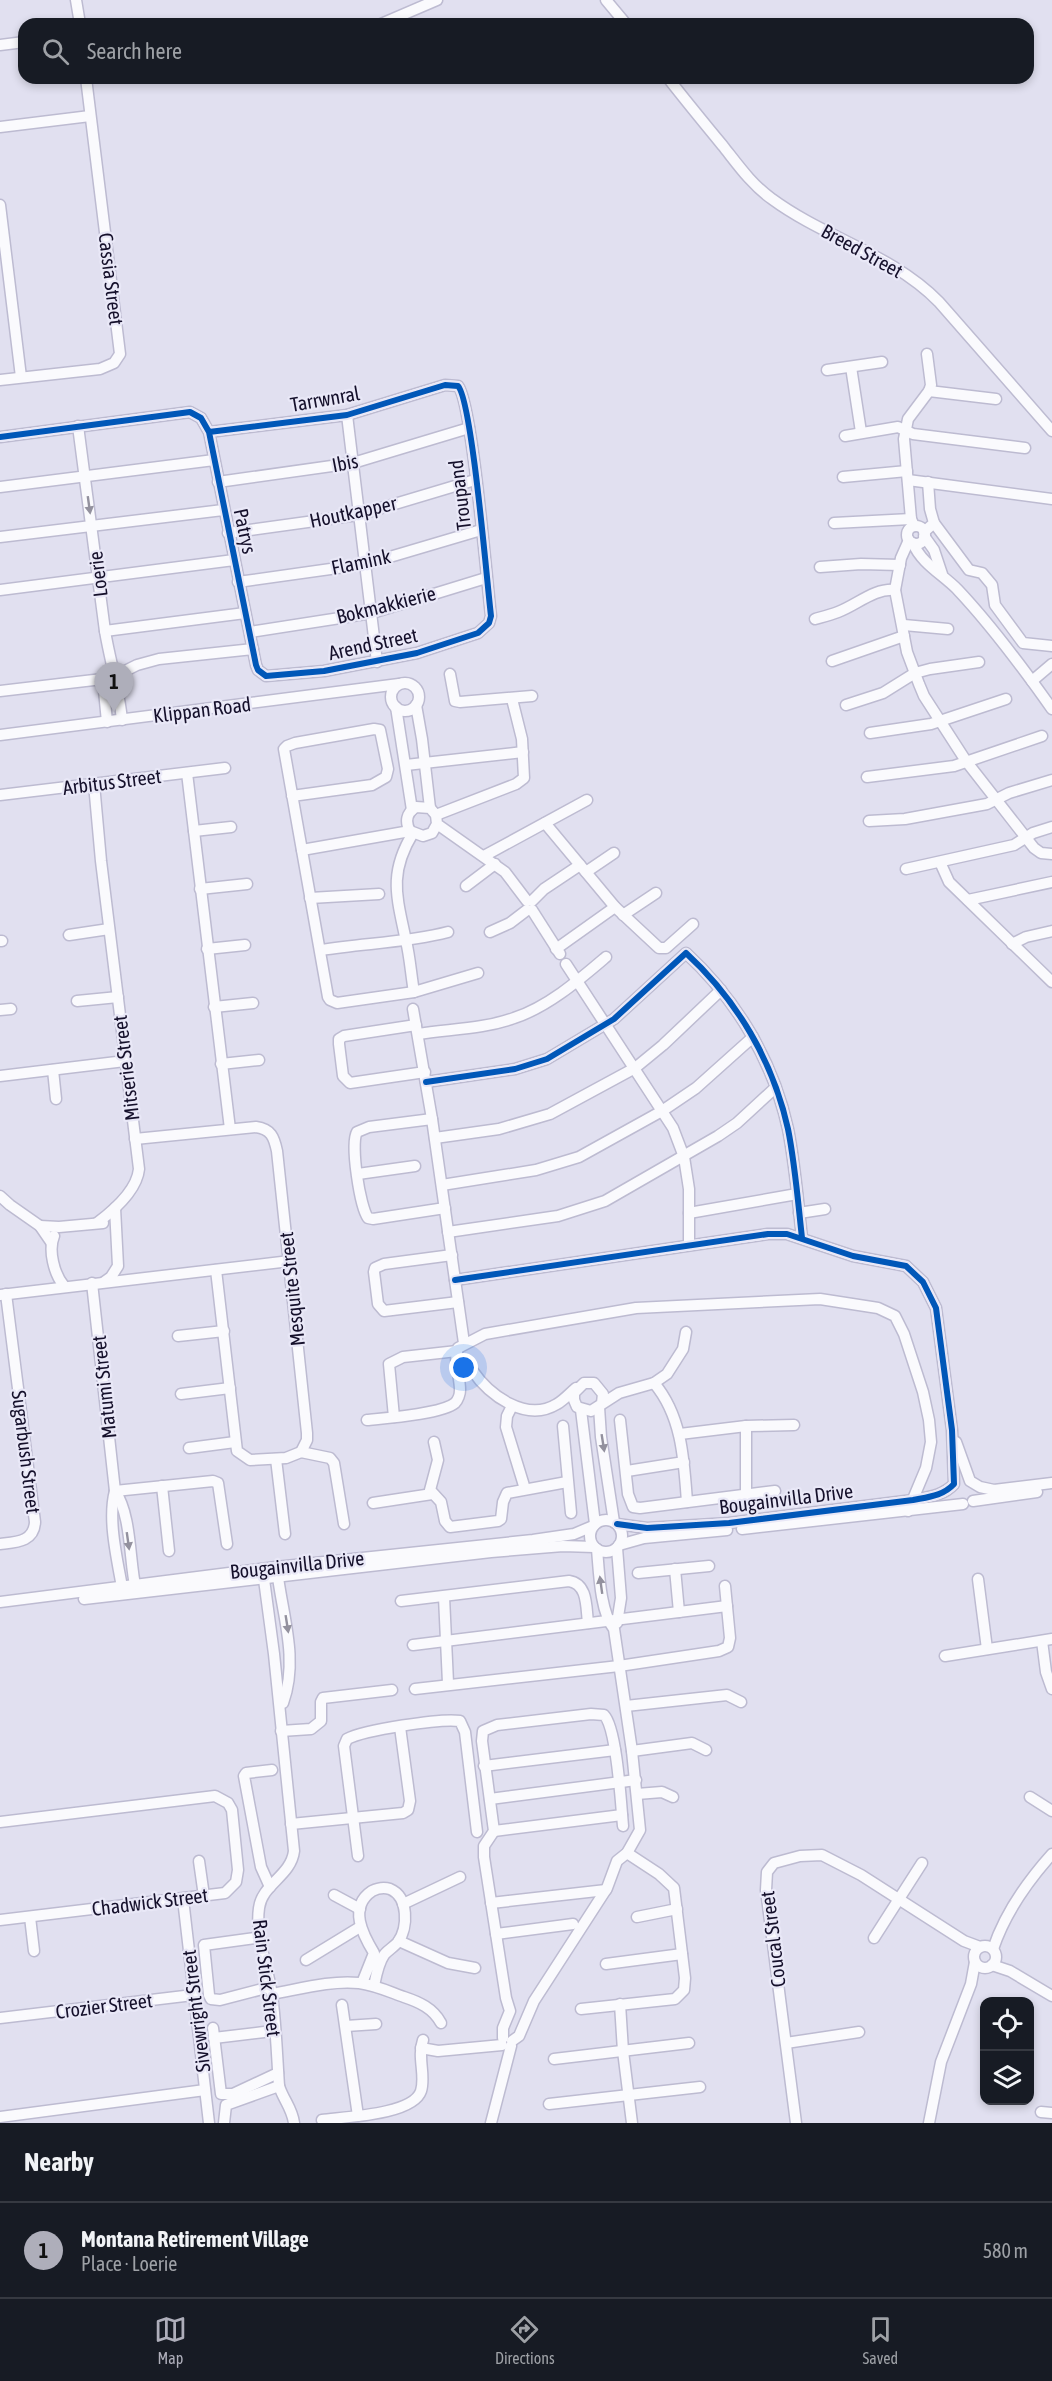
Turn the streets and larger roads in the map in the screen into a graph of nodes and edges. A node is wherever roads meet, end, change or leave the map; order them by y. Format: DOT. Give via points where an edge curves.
graph roads {
  1 [pos="76,0"];
  2 [pos="438,0"];
  3 [pos="606,0"];
  4 [pos="79,18"];
  5 [pos="395,18"];
  6 [pos="621,18"];
  7 [pos="18,43"];
  8 [pos="0,45"];
  9 [pos="87,84"];
  10 [pos="673,84"];
  11 [pos="90,116"];
  12 [pos="0,127"];
  13 [pos="0,205"];
  14 [pos="927,354"];
  15 [pos="882,362"];
  16 [pos="850,367"];
  17 [pos="827,370"];
  18 [pos="21,377"];
  19 [pos="0,380"];
  20 [pos="445,385"];
  21 [pos="928,391"];
  22 [pos="996,399"];
  23 [pos="347,415"];
  24 [pos="78,426"];
  25 [pos="469,428"];
  26 [pos="905,430"];
  27 [pos="1052,431"];
  28 [pos="209,432"];
  29 [pos="861,432"];
  30 [pos="845,436"];
  31 [pos="0,437"];
  32 [pos="1025,448"];
  33 [pos="214,460"];
  34 [pos="352,463"];
  35 [pos="908,475"];
  36 [pos="86,477"];
  37 [pos="843,477"];
  38 [pos="475,480"];
  39 [pos="218,482"];
  40 [pos="928,482"];
  41 [pos="0,487"];
  42 [pos="1052,499"];
  43 [pos="223,510"];
  44 [pos="358,515"];
  45 [pos="912,522"];
  46 [pos="834,523"];
  47 [pos="934,523"];
  48 [pos="92,527"];
  49 [pos="481,530"];
  50 [pos="228,533"];
  51 [pos="924,534"];
  52 [pos="0,537"];
  53 [pos="911,542"];
  54 [pos="234,560"];
  55 [pos="366,564"];
  56 [pos="900,565"];
  57 [pos="820,567"];
  58 [pos="942,574"];
  59 [pos="99,578"];
  60 [pos="486,578"];
  61 [pos="238,582"];
  62 [pos="0,590"];
  63 [pos="895,590"];
  64 [pos="372,613"];
  65 [pos="245,614"];
  66 [pos="491,616"];
  67 [pos="815,619"];
  68 [pos="948,629"];
  69 [pos="904,630"];
  70 [pos="105,631"];
  71 [pos="250,632"];
  72 [pos="1052,646"];
  73 [pos="253,649"];
  74 [pos="832,661"];
  75 [pos="377,662"];
  76 [pos="978,662"];
  77 [pos="1052,664"];
  78 [pos="256,665"];
  79 [pos="915,673"];
  80 [pos="450,674"];
  81 [pos="115,677"];
  82 [pos="103,680"];
  83 [pos="1032,681"];
  84 [pos="399,684"];
  85 [pos="367,688"];
  86 [pos="0,691"];
  87 [pos="391,695"];
  88 [pos="532,696"];
  89 [pos="512,699"];
  90 [pos="1006,699"];
  91 [pos="416,705"];
  92 [pos="846,705"];
  93 [pos="396,707"];
  94 [pos="1052,709"];
  95 [pos="122,720"];
  96 [pos="940,721"];
  97 [pos="107,722"];
  98 [pos="870,733"];
  99 [pos="0,735"];
  100 [pos="1042,736"];
  101 [pos="523,752"];
  102 [pos="966,761"];
  103 [pos="425,762"];
  104 [pos="406,765"];
  105 [pos="225,768"];
  106 [pos="187,773"];
  107 [pos="867,777"];
  108 [pos="1052,780"];
  109 [pos="94,784"];
  110 [pos="0,795"];
  111 [pos="292,796"];
  112 [pos="997,799"];
  113 [pos="587,800"];
  114 [pos="412,810"];
  115 [pos="434,816"];
  116 [pos="869,821"];
  117 [pos="545,823"];
  118 [pos="1052,826"];
  119 [pos="231,827"];
  120 [pos="194,831"];
  121 [pos="412,832"];
  122 [pos="1026,837"];
  123 [pos="302,850"];
  124 [pos="614,853"];
  125 [pos="1052,854"];
  126 [pos="484,856"];
  127 [pos="940,862"];
  128 [pos="495,864"];
  129 [pos="583,868"];
  130 [pos="906,869"];
  131 [pos="1052,882"];
  132 [pos="248,884"];
  133 [pos="466,886"];
  134 [pos="200,890"];
  135 [pos="656,893"];
  136 [pos="379,894"];
  137 [pos="310,898"];
  138 [pos="968,900"];
  139 [pos="529,905"];
  140 [pos="619,911"];
  141 [pos="693,924"];
  142 [pos="110,929"];
  143 [pos="1052,931"];
  144 [pos="448,932"];
  145 [pos="490,932"];
  146 [pos="69,935"];
  147 [pos="406,942"];
  148 [pos="1012,944"];
  149 [pos="245,945"];
  150 [pos="207,949"];
  151 [pos="321,950"];
  152 [pos="561,956"];
  153 [pos="606,957"];
  154 [pos="478,973"];
  155 [pos="1051,980"];
  156 [pos="577,981"];
  157 [pos="722,990"];
  158 [pos="414,992"];
  159 [pos="118,997"];
  160 [pos="77,1001"];
  161 [pos="253,1003"];
  162 [pos="214,1007"];
  163 [pos="413,1009"];
  164 [pos="606,1024"];
  165 [pos="417,1029"];
  166 [pos="753,1037"];
  167 [pos="259,1060"];
  168 [pos="125,1061"];
  169 [pos="221,1064"];
  170 [pos="634,1068"];
  171 [pos="53,1070"];
  172 [pos="0,1076"];
  173 [pos="426,1077"];
  174 [pos="775,1088"];
  175 [pos="56,1099"];
  176 [pos="662,1111"];
  177 [pos="432,1119"];
  178 [pos="230,1129"];
  179 [pos="435,1138"];
  180 [pos="135,1139"];
  181 [pos="684,1157"];
  182 [pos="415,1167"];
  183 [pos="358,1174"];
  184 [pos="442,1185"];
  185 [pos="797,1194"];
  186 [pos="0,1196"];
  187 [pos="115,1208"];
  188 [pos="445,1208"];
  189 [pos="825,1209"];
  190 [pos="689,1213"];
  191 [pos="799,1213"];
  192 [pos="97,1223"];
  193 [pos="40,1226"];
  194 [pos="59,1227"];
  195 [pos="115,1232"];
  196 [pos="448,1232"];
  197 [pos="802,1238"];
  198 [pos="51,1242"];
  199 [pos="689,1244"];
  200 [pos="452,1254"];
  201 [pos="118,1261"];
  202 [pos="290,1261"];
  203 [pos="55,1270"];
  204 [pos="216,1270"];
  205 [pos="133,1278"];
  206 [pos="455,1280"];
  207 [pos="98,1283"];
  208 [pos="64,1286"];
  209 [pos="49,1288"];
  210 [pos="3,1294"];
  211 [pos="458,1302"];
  212 [pos="224,1331"];
  213 [pos="686,1332"];
  214 [pos="178,1336"];
  215 [pos="461,1347"];
  216 [pos="472,1370"];
  217 [pos="654,1383"];
  218 [pos="598,1386"];
  219 [pos="230,1388"];
  220 [pos="576,1388"];
  221 [pos="619,1393"];
  222 [pos="181,1394"];
  223 [pos="557,1404"];
  224 [pos="600,1405"];
  225 [pos="512,1406"];
  226 [pos="579,1409"];
  227 [pos="394,1417"];
  228 [pos="367,1420"];
  229 [pos="620,1420"];
  230 [pos="794,1425"];
  231 [pos="563,1426"];
  232 [pos="746,1426"];
  233 [pos="952,1430"];
  234 [pos="680,1434"];
  235 [pos="235,1442"];
  236 [pos="434,1442"];
  237 [pos="189,1448"];
  238 [pos="301,1452"];
  239 [pos="276,1459"];
  240 [pos="684,1462"];
  241 [pos="627,1471"];
  242 [pos="970,1481"];
  243 [pos="567,1482"];
  244 [pos="1052,1483"];
  245 [pos="954,1484"];
  246 [pos="162,1486"];
  247 [pos="525,1489"];
  248 [pos="1052,1490"];
  249 [pos="115,1491"];
  250 [pos="775,1491"];
  251 [pos="432,1494"];
  252 [pos="746,1494"];
  253 [pos="687,1502"];
  254 [pos="373,1503"];
  255 [pos="968,1503"];
  256 [pos="910,1506"];
  257 [pos="571,1513"];
  258 [pos="615,1523"];
  259 [pos="344,1524"];
  260 [pos="594,1525"];
  261 [pos="285,1534"];
  262 [pos="0,1544"];
  263 [pos="228,1544"];
  264 [pos="618,1546"];
  265 [pos="595,1548"];
  266 [pos="169,1551"];
  267 [pos="709,1566"];
  268 [pos="675,1569"];
  269 [pos="277,1571"];
  270 [pos="263,1573"];
  271 [pos="638,1574"];
  272 [pos="978,1579"];
  273 [pos="725,1586"];
  274 [pos="135,1588"];
  275 [pos="123,1590"];
  276 [pos="444,1597"];
  277 [pos="401,1601"];
  278 [pos="0,1602"];
  279 [pos="727,1606"];
  280 [pos="0,1609"];
  281 [pos="679,1611"];
  282 [pos="588,1623"];
  283 [pos="613,1623"];
  284 [pos="446,1640"];
  285 [pos="1047,1640"];
  286 [pos="413,1645"];
  287 [pos="987,1649"];
  288 [pos="945,1656"];
  289 [pos="619,1666"];
  290 [pos="448,1683"];
  291 [pos="416,1689"];
  292 [pos="1052,1689"];
  293 [pos="392,1690"];
  294 [pos="741,1702"];
  295 [pos="626,1706"];
  296 [pos="280,1708"];
  297 [pos="400,1727"];
  298 [pos="281,1731"];
  299 [pos="615,1750"];
  300 [pos="706,1750"];
  301 [pos="632,1751"];
  302 [pos="484,1766"];
  303 [pos="272,1770"];
  304 [pos="636,1780"];
  305 [pos="618,1783"];
  306 [pos="637,1794"];
  307 [pos="673,1797"];
  308 [pos="1030,1797"];
  309 [pos="490,1800"];
  310 [pos="1052,1811"];
  311 [pos="354,1818"];
  312 [pos="0,1822"];
  313 [pos="291,1824"];
  314 [pos="494,1831"];
  315 [pos="477,1832"];
  316 [pos="627,1853"];
  317 [pos="1052,1854"];
  318 [pos="358,1856"];
  319 [pos="199,1861"];
  320 [pos="922,1863"];
  321 [pos="460,1877"];
  322 [pos="270,1887"];
  323 [pos="606,1890"];
  324 [pos="334,1895"];
  325 [pos="204,1896"];
  326 [pos="183,1899"];
  327 [pos="899,1900"];
  328 [pos="491,1903"];
  329 [pos="404,1904"];
  330 [pos="360,1909"];
  331 [pos="677,1909"];
  332 [pos="30,1917"];
  333 [pos="637,1917"];
  334 [pos="0,1920"];
  335 [pos="573,1924"];
  336 [pos="360,1927"];
  337 [pos="496,1934"];
  338 [pos="255,1938"];
  339 [pos="874,1938"];
  340 [pos="399,1941"];
  341 [pos="34,1951"];
  342 [pos="682,1954"];
  343 [pos="985,1956"];
  344 [pos="306,1960"];
  345 [pos="606,1964"];
  346 [pos="475,1968"];
  347 [pos="372,1973"];
  348 [pos="368,1985"];
  349 [pos="271,1990"];
  350 [pos="194,1995"];
  351 [pos="1052,1996"];
  352 [pos="342,2004"];
  353 [pos="620,2004"];
  354 [pos="581,2009"];
  355 [pos="0,2018"];
  356 [pos="441,2023"];
  357 [pos="376,2024"];
  358 [pos="346,2026"];
  359 [pos="264,2032"];
  360 [pos="859,2032"];
  361 [pos="506,2043"];
  362 [pos="690,2043"];
  363 [pos="786,2043"];
  364 [pos="623,2051"];
  365 [pos="554,2059"];
  366 [pos="278,2073"];
  367 [pos="279,2086"];
  368 [pos="700,2087"];
  369 [pos="205,2090"];
  370 [pos="629,2095"];
  371 [pos="549,2104"];
  372 [pos="358,2116"];
  373 [pos="0,2117"];
  374 [pos="371,2119"];
  375 [pos="322,2120"];
  376 [pos="209,2123"];
  377 [pos="224,2123"];
  378 [pos="294,2123"];
  379 [pos="491,2123"];
  380 [pos="632,2123"];
  381 [pos="796,2123"];
  382 [pos="929,2123"];
  1 -- 4 [label="street"];
  2 -- 5 [label="street"];
  3 -- 6 [label="street"];
  7 -- 8 [label="street"];
  9 -- 11 [label="street, Cassia Street"];
  10 -- 27 [label="street, Breed Street" via="753,184 803,219 891,265 922,286"];
  11 -- 12 [label="street"];
  11 -- 18 [label="street, Cassia Street" via="120,354 106,367"];
  13 -- 18 [label="street"];
  14 -- 21 [label="street" via="931,385"];
  15 -- 16 [label="street"];
  16 -- 17 [label="street"];
  16 -- 29 [label="street"];
  18 -- 19 [label="street, Cassia Street"];
  20 -- 23 [label="street, Tarrwnral"];
  20 -- 25 [label="street, Troupand" via="453,384 461,390"];
  21 -- 22 [label="street"];
  21 -- 26 [label="street" via="908,419"];
  23 -- 28 [label="street, Tarrwnral"];
  23 -- 34 [label="street"];
  24 -- 28 [label="street" via="190,412 201,418"];
  24 -- 31 [label="street"];
  24 -- 36 [label="street, Loerie"];
  25 -- 34 [label="street, Ibis"];
  25 -- 38 [label="street, Troupand"];
  26 -- 29 [label="street" via="898,427"];
  26 -- 32 [label="street"];
  26 -- 35 [label="street"];
  28 -- 33 [label="street, Patrys"];
  29 -- 30 [label="street"];
  33 -- 36 [label="street"];
  33 -- 39 [label="street, Patrys"];
  34 -- 39 [label="street, Ibis"];
  34 -- 44 [label="street"];
  35 -- 37 [label="street"];
  35 -- 40 [label="street"];
  35 -- 45 [label="street"];
  36 -- 41 [label="street"];
  36 -- 48 [label="street, Loerie, one-way"];
  38 -- 44 [label="street, Houtkapper"];
  38 -- 49 [label="street, Troupand"];
  39 -- 43 [label="street, Patrys"];
  40 -- 42 [label="street"];
  40 -- 47 [label="street"];
  43 -- 48 [label="street"];
  43 -- 50 [label="street, Patrys"];
  44 -- 50 [label="street, Houtkapper"];
  44 -- 55 [label="street"];
  45 -- 46 [label="street"];
  45 -- 51 [label="street"];
  45 -- 53 [label="street" via="907,534"];
  47 -- 51 [label="street"];
  47 -- 72 [label="street" via="969,570 982,573 992,585 995,605 1023,643"];
  48 -- 52 [label="street"];
  48 -- 59 [label="street, Loerie"];
  49 -- 55 [label="street, Flamink"];
  49 -- 60 [label="street, Troupand"];
  50 -- 54 [label="street, Patrys"];
  51 -- 53 [label="street" via="920,542"];
  51 -- 58 [label="street"];
  53 -- 56 [label="street"];
  53 -- 58 [label="street" via="925,561"];
  54 -- 59 [label="street"];
  54 -- 61 [label="street, Patrys"];
  55 -- 61 [label="street, Flamink"];
  55 -- 64 [label="street"];
  56 -- 57 [label="street"];
  56 -- 63 [label="street"];
  58 -- 83 [label="street"];
  59 -- 62 [label="street"];
  59 -- 70 [label="street, Loerie"];
  60 -- 64 [label="street, Bokmakkierie"];
  60 -- 66 [label="street, Troupand"];
  61 -- 65 [label="street, Patrys"];
  63 -- 67 [label="street" via="882,591"];
  63 -- 69 [label="street"];
  64 -- 71 [label="street, Bokmakkierie"];
  64 -- 75 [label="street"];
  65 -- 70 [label="street"];
  65 -- 71 [label="street, Patrys"];
  66 -- 75 [label="street, Arend Street" via="484,628 470,637"];
  68 -- 69 [label="street"];
  69 -- 74 [label="street"];
  69 -- 79 [label="street"];
  70 -- 81 [label="street, Loerie"];
  71 -- 73 [label="street, Patrys"];
  73 -- 78 [label="street, Patrys"];
  73 -- 81 [label="street" via="159,659"];
  75 -- 78 [label="street, Arend Street" via="274,677 261,673"];
  76 -- 79 [label="street"];
  77 -- 83 [label="street"];
  79 -- 92 [label="street" via="883,693"];
  79 -- 96 [label="street"];
  80 -- 89 [label="street" via="455,701"];
  81 -- 82 [label="street"];
  81 -- 95 [label="street, Loerie"];
  82 -- 86 [label="street"];
  82 -- 97 [label="street"];
  83 -- 94 [label="street"];
  84 -- 85 [label="street, Klippan Road"];
  84 -- 87 [label="street"];
  84 -- 91 [label="street" via="408,683 415,688"];
  85 -- 87 [label="street, Klippan Road"];
  85 -- 95 [label="street, Klippan Road"];
  87 -- 93 [label="street"];
  88 -- 89 [label="street"];
  89 -- 101 [label="street"];
  90 -- 96 [label="street"];
  91 -- 93 [label="street" via="409,710"];
  91 -- 103 [label="street"];
  93 -- 104 [label="street"];
  95 -- 97 [label="street, Klippan Road"];
  96 -- 98 [label="street"];
  96 -- 102 [label="street"];
  97 -- 99 [label="street, Klippan Road"];
  100 -- 102 [label="street"];
  101 -- 103 [label="street"];
  101 -- 115 [label="street" via="525,776 521,781"];
  102 -- 107 [label="street" via="954,766"];
  102 -- 112 [label="street"];
  103 -- 104 [label="street"];
  103 -- 115 [label="street"];
  104 -- 114 [label="street"];
  105 -- 106 [label="street, Arbitus Street"];
  106 -- 109 [label="street, Arbitus Street"];
  106 -- 120 [label="street"];
  108 -- 112 [label="street"];
  109 -- 110 [label="street, Arbitus Street"];
  109 -- 142 [label="street, Mitserie Street"];
  111 -- 111 [label="street" via="286,746 380,730 388,769 383,780 372,785"];
  111 -- 123 [label="street"];
  112 -- 116 [label="street" via="937,814"];
  112 -- 122 [label="street"];
  113 -- 117 [label="street"];
  114 -- 115 [label="street" via="421,806"];
  114 -- 121 [label="street" via="407,820"];
  115 -- 121 [label="street" via="432,833 423,836"];
  115 -- 126 [label="street"];
  117 -- 126 [label="street"];
  117 -- 129 [label="street"];
  118 -- 122 [label="street"];
  119 -- 120 [label="street"];
  120 -- 134 [label="street"];
  121 -- 123 [label="street"];
  121 -- 147 [label="street" via="395,880"];
  122 -- 125 [label="street" via="1038,851"];
  122 -- 127 [label="street" via="1014,845"];
  123 -- 137 [label="street"];
  124 -- 129 [label="street"];
  126 -- 128 [label="street"];
  127 -- 130 [label="street"];
  127 -- 138 [label="street" via="948,882"];
  128 -- 133 [label="street"];
  128 -- 139 [label="street"];
  129 -- 139 [label="street" via="544,889"];
  129 -- 140 [label="street"];
  131 -- 138 [label="street"];
  132 -- 134 [label="street"];
  134 -- 150 [label="street"];
  135 -- 140 [label="street"];
  136 -- 137 [label="street"];
  137 -- 151 [label="street"];
  138 -- 148 [label="street"];
  139 -- 145 [label="street" via="510,923"];
  139 -- 152 [label="street"];
  140 -- 141 [label="street" via="661,949"];
  140 -- 152 [label="street"];
  142 -- 146 [label="street"];
  142 -- 159 [label="street, Mitserie Street"];
  143 -- 148 [label="street"];
  144 -- 147 [label="street"];
  147 -- 151 [label="street"];
  147 -- 158 [label="street"];
  148 -- 155 [label="street"];
  149 -- 150 [label="street"];
  150 -- 162 [label="street"];
  151 -- 158 [label="street" via="328,997 333,1002"];
  152 -- 156 [label="street"];
  153 -- 156 [label="street"];
  154 -- 158 [label="street"];
  156 -- 164 [label="street"];
  156 -- 165 [label="street" via="512,1019"];
  157 -- 164 [label="street" via="686,953"];
  157 -- 166 [label="street"];
  157 -- 170 [label="street"];
  159 -- 160 [label="street, Mitserie Street"];
  159 -- 168 [label="street, Mitserie Street"];
  161 -- 162 [label="street"];
  162 -- 169 [label="street"];
  163 -- 165 [label="street"];
  164 -- 170 [label="street"];
  164 -- 173 [label="street" via="532,1065"];
  165 -- 173 [label="street"];
  165 -- 173 [label="street" via="339,1039 343,1076 350,1083"];
  166 -- 174 [label="street"];
  166 -- 176 [label="street" via="696,1088"];
  167 -- 169 [label="street"];
  168 -- 171 [label="street"];
  168 -- 180 [label="street, Mitserie Street"];
  169 -- 178 [label="street"];
  170 -- 176 [label="street"];
  170 -- 179 [label="street" via="550,1114 499,1129"];
  171 -- 172 [label="street"];
  171 -- 175 [label="street"];
  173 -- 177 [label="street"];
  174 -- 181 [label="street" via="737,1123"];
  174 -- 185 [label="street" via="788,1130"];
  176 -- 181 [label="street"];
  176 -- 184 [label="street" via="556,1166"];
  177 -- 179 [label="street"];
  177 -- 183 [label="street" via="357,1132 353,1142"];
  178 -- 180 [label="street"];
  178 -- 202 [label="street, Mesquite Street" via="265,1128 272,1134"];
  179 -- 184 [label="street"];
  180 -- 187 [label="street" via="139,1175"];
  181 -- 190 [label="street"];
  181 -- 196 [label="street" via="605,1201 578,1210"];
  182 -- 183 [label="street"];
  183 -- 188 [label="street" via="368,1218"];
  184 -- 188 [label="street"];
  185 -- 190 [label="street"];
  185 -- 191 [label="street"];
  186 -- 193 [label="street"];
  187 -- 192 [label="street"];
  187 -- 195 [label="street"];
  188 -- 196 [label="street"];
  189 -- 191 [label="street"];
  190 -- 199 [label="street"];
  191 -- 197 [label="street"];
  192 -- 194 [label="street"];
  192 -- 195 [label="street" via="108,1225"];
  193 -- 194 [label="street"];
  193 -- 198 [label="street"];
  194 -- 198 [label="street"];
  195 -- 201 [label="street"];
  196 -- 200 [label="street"];
  197 -- 199 [label="street" via="768,1234"];
  197 -- 233 [label="street" via="853,1256 906,1266 923,1282 936,1308"];
  198 -- 203 [label="street"];
  199 -- 206 [label="street"];
  200 -- 206 [label="street"];
  200 -- 211 [label="street" via="379,1265 374,1272 378,1304 384,1311"];
  201 -- 205 [label="street"];
  201 -- 207 [label="street" via="115,1273"];
  202 -- 204 [label="street"];
  202 -- 238 [label="street, Mesquite Street" via="307,1433"];
  203 -- 208 [label="street"];
  203 -- 209 [label="street"];
  204 -- 205 [label="street"];
  204 -- 212 [label="street"];
  205 -- 207 [label="street"];
  206 -- 211 [label="street"];
  207 -- 208 [label="street"];
  207 -- 249 [label="street, Matumi Street"];
  208 -- 209 [label="street"];
  209 -- 210 [label="street"];
  210 -- 262 [label="street, Sugarbush Street" via="35,1527 22,1541"];
  211 -- 215 [label="street"];
  212 -- 214 [label="street"];
  212 -- 219 [label="street"];
  213 -- 217 [label="street" via="683,1349 673,1366"];
  215 -- 227 [label="street" via="456,1368 460,1390 456,1402 446,1408"];
  215 -- 227 [label="street" via="403,1357 389,1364"];
  215 -- 256 [label="street" via="484,1334 636,1308 820,1299 878,1308 895,1316 904,1334 929,1420 931,1442 926,1468"];
  216 -- 225 [label="street" via="490,1393"];
  217 -- 221 [label="street"];
  217 -- 234 [label="street" via="666,1398"];
  218 -- 220 [label="street" via="584,1383"];
  218 -- 221 [label="street"];
  218 -- 224 [label="street" via="603,1394"];
  219 -- 222 [label="street"];
  219 -- 235 [label="street"];
  220 -- 223 [label="street"];
  220 -- 226 [label="street" via="573,1398"];
  221 -- 224 [label="street"];
  223 -- 225 [label="street" via="537,1409"];
  223 -- 226 [label="street"];
  224 -- 226 [label="street" via="591,1411"];
  224 -- 258 [label="street, one-way" via="601,1437"];
  225 -- 247 [label="street" via="506,1427"];
  226 -- 260 [label="street"];
  227 -- 228 [label="street"];
  229 -- 241 [label="street"];
  230 -- 232 [label="street"];
  231 -- 243 [label="street"];
  232 -- 234 [label="street"];
  232 -- 252 [label="street"];
  233 -- 242 [label="street"];
  233 -- 245 [label="street"];
  234 -- 240 [label="street"];
  235 -- 237 [label="street"];
  235 -- 239 [label="street" via="237,1451 250,1460"];
  236 -- 251 [label="street" via="438,1460 430,1485"];
  238 -- 239 [label="street"];
  238 -- 259 [label="street" via="330,1458 334,1463"];
  239 -- 261 [label="street"];
  240 -- 241 [label="street"];
  240 -- 253 [label="street"];
  241 -- 253 [label="street" via="633,1507"];
  242 -- 244 [label="street, Bougainvilla Drive" via="994,1490"];
  242 -- 245 [label="street, Bougainvilla Drive" via="962,1479"];
  242 -- 255 [label="street" via="976,1491"];
  243 -- 247 [label="street"];
  243 -- 257 [label="street"];
  245 -- 255 [label="street" via="951,1495 955,1502"];
  245 -- 256 [label="street, Bougainvilla Drive" via="943,1493"];
  246 -- 249 [label="street"];
  246 -- 263 [label="street" via="218,1483"];
  246 -- 266 [label="street"];
  247 -- 251 [label="street" via="507,1493 498,1521 454,1527 447,1525 441,1502"];
  248 -- 255 [label="street, Bougainvilla Drive"];
  249 -- 274 [label="street, Matumi Street, one-way" via="125,1518"];
  249 -- 275 [label="street, Matumi Street" via="111,1510"];
  250 -- 252 [label="street"];
  251 -- 254 [label="street"];
  252 -- 253 [label="street"];
  255 -- 256 [label="street, Bougainvilla Drive"];
  256 -- 258 [label="street, Bougainvilla Drive" via="647,1528"];
  256 -- 264 [label="street, Bougainvilla Drive" via="644,1538"];
  258 -- 260 [label="street, Bougainvilla Drive" via="604,1520"];
  258 -- 264 [label="street" via="622,1532"];
  260 -- 265 [label="street" via="590,1539"];
  260 -- 269 [label="street, Bougainvilla Drive" via="574,1534 533,1540"];
  264 -- 265 [label="street, Bougainvilla Drive" via="609,1552"];
  264 -- 283 [label="street" via="621,1590"];
  265 -- 269 [label="street, Bougainvilla Drive" via="548,1547"];
  283 -- 265 [label="street, one-way"];
  267 -- 268 [label="street"];
  268 -- 271 [label="street"];
  268 -- 281 [label="street"];
  269 -- 270 [label="street, Bougainvilla Drive"];
  269 -- 296 [label="street, Rain Stick Street, one-way" via="289,1643 289,1672"];
  270 -- 274 [label="street, Bougainvilla Drive"];
  270 -- 296 [label="street, Rain Stick Street"];
  272 -- 287 [label="street"];
  273 -- 279 [label="street"];
  274 -- 275 [label="street, Bougainvilla Drive"];
  275 -- 278 [label="street, Bougainvilla Drive"];
  275 -- 280 [label="street, Bougainvilla Drive"];
  276 -- 277 [label="street"];
  276 -- 282 [label="street" via="576,1582 583,1588"];
  276 -- 284 [label="street"];
  279 -- 281 [label="street"];
  279 -- 289 [label="street" via="728,1647"];
  281 -- 283 [label="street"];
  282 -- 283 [label="street"];
  282 -- 284 [label="street"];
  283 -- 289 [label="street"];
  284 -- 286 [label="street"];
  284 -- 290 [label="street"];
  285 -- 287 [label="street"];
  285 -- 292 [label="street" via="1046,1672"];
  287 -- 288 [label="street"];
  289 -- 290 [label="street"];
  289 -- 295 [label="street"];
  290 -- 291 [label="street"];
  293 -- 298 [label="street" via="323,1698 321,1721 315,1727"];
  294 -- 295 [label="street" via="727,1695"];
  295 -- 301 [label="street"];
  296 -- 298 [label="street, Rain Stick Street"];
  297 -- 311 [label="street" via="359,1734 345,1743"];
  297 -- 311 [label="street" via="408,1810"];
  297 -- 315 [label="street" via="454,1720 463,1725"];
  298 -- 313 [label="street, Rain Stick Street"];
  299 -- 302 [label="street"];
  299 -- 302 [label="street" via="609,1723 599,1713 496,1725 482,1735"];
  299 -- 305 [label="street"];
  300 -- 301 [label="street" via="692,1743"];
  301 -- 304 [label="street"];
  302 -- 309 [label="street"];
  303 -- 322 [label="street" via="244,1776 261,1867"];
  304 -- 305 [label="street"];
  304 -- 306 [label="street"];
  305 -- 309 [label="street"];
  305 -- 314 [label="street" via="623,1820"];
  306 -- 307 [label="street" via="662,1792"];
  306 -- 316 [label="street" via="640,1830"];
  308 -- 310 [label="street"];
  309 -- 314 [label="street"];
  311 -- 313 [label="street"];
  311 -- 318 [label="street"];
  312 -- 325 [label="street, Chadwick Street" via="207,1796 222,1798 232,1810 236,1882 225,1893"];
  313 -- 322 [label="street, Rain Stick Street" via="294,1844 290,1868"];
  314 -- 328 [label="street" via="483,1851"];
  316 -- 323 [label="street" via="617,1861"];
  316 -- 331 [label="street" via="674,1888"];
  317 -- 343 [label="street" via="1014,1903"];
  319 -- 325 [label="street"];
  320 -- 327 [label="street"];
  321 -- 329 [label="street"];
  322 -- 349 [label="street, Rain Stick Street" via="258,1910"];
  323 -- 328 [label="street"];
  323 -- 361 [label="street" via="534,2001 519,2036"];
  324 -- 330 [label="street"];
  325 -- 326 [label="street, Chadwick Street"];
  326 -- 332 [label="street, Chadwick Street"];
  326 -- 350 [label="street, Sivewright Street"];
  327 -- 339 [label="street"];
  327 -- 343 [label="street, Coucal Street"];
  327 -- 363 [label="street, Coucal Street" via="822,1855 779,1860 770,1867 766,1890"];
  328 -- 337 [label="street"];
  329 -- 330 [label="street" via="396,1892 378,1888 365,1898"];
  329 -- 340 [label="street"];
  330 -- 336 [label="street"];
  331 -- 333 [label="street"];
  331 -- 342 [label="street"];
  332 -- 334 [label="street, Chadwick Street"];
  332 -- 341 [label="street"];
  335 -- 337 [label="street"];
  336 -- 344 [label="street"];
  336 -- 347 [label="street" via="374,1953"];
  337 -- 361 [label="street" via="510,2008 503,2028"];
  338 -- 349 [label="street" via="204,1945 209,1995 212,2000 219,2000"];
  340 -- 346 [label="street" via="448,1964"];
  340 -- 347 [label="street"];
  342 -- 345 [label="street"];
  342 -- 353 [label="street" via="685,1983 678,1997"];
  343 -- 351 [label="street, Coucal Street"];
  343 -- 382 [label="street" via="941,2062"];
  347 -- 348 [label="street"];
  348 -- 349 [label="street" via="327,1984"];
  348 -- 356 [label="street" via="428,2008"];
  349 -- 366 [label="street, Rain Stick Street"];
  350 -- 355 [label="street, Crozier Street"];
  350 -- 369 [label="street, Sivewright Street"];
  352 -- 358 [label="street"];
  353 -- 354 [label="street"];
  353 -- 364 [label="street"];
  357 -- 358 [label="street"];
  358 -- 372 [label="street"];
  359 -- 366 [label="street" via="213,2033 221,2094 233,2094"];
  360 -- 363 [label="street"];
  361 -- 374 [label="street" via="438,2051 422,2044 420,2094 410,2103"];
  361 -- 379 [label="street" via="501,2057 502,2084"];
  362 -- 364 [label="street"];
  363 -- 381 [label="street, Coucal Street"];
  364 -- 365 [label="street"];
  364 -- 370 [label="street"];
  366 -- 367 [label="street, Rain Stick Street"];
  367 -- 377 [label="street" via="226,2105"];
  367 -- 378 [label="street, Rain Stick Street" via="293,2111"];
  368 -- 370 [label="street"];
  369 -- 373 [label="street"];
  369 -- 376 [label="street, Sivewright Street"];
  370 -- 371 [label="street"];
  370 -- 380 [label="street"];
  372 -- 374 [label="street"];
  372 -- 375 [label="street"];
}
